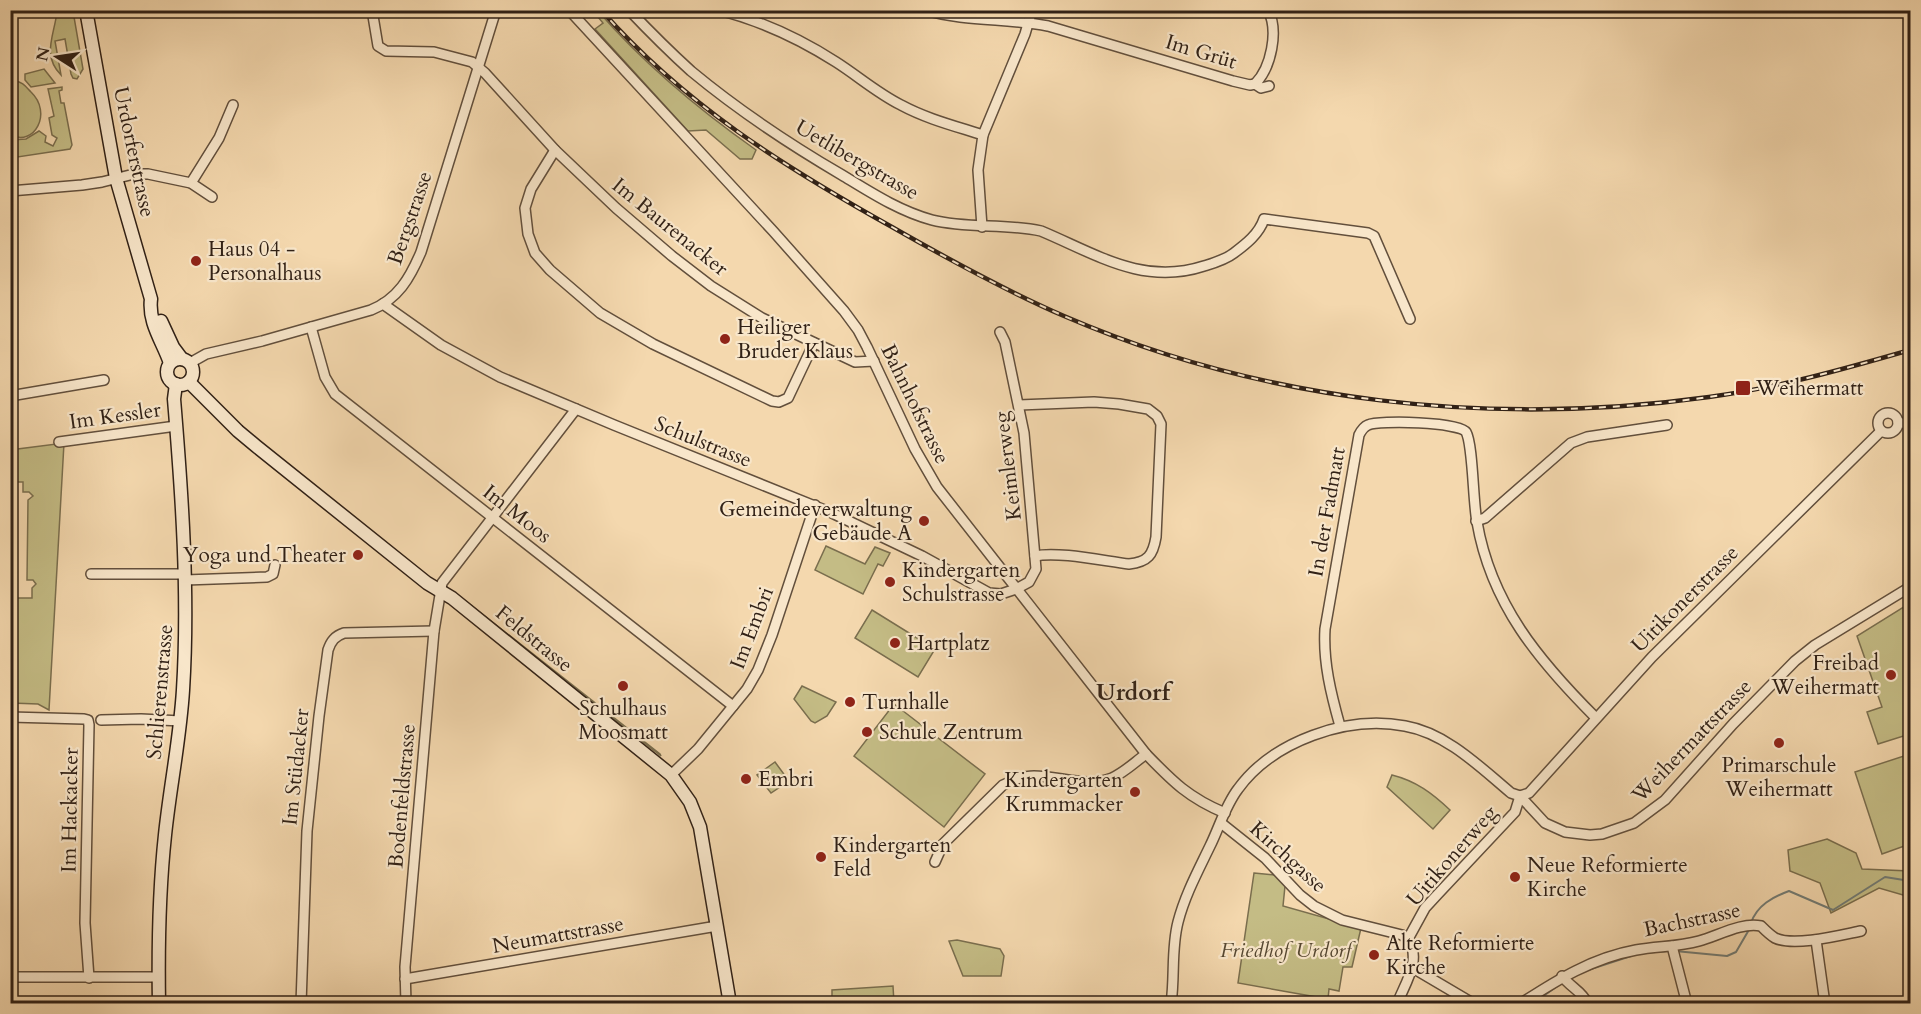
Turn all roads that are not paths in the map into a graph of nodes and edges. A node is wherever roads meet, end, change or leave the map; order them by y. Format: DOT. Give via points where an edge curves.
graph roads {
  1 [pos="86,10"];
  2 [pos="372,10"];
  3 [pos="496,10"];
  4 [pos="569,10"];
  5 [pos="629,10"];
  6 [pos="718,10"];
  7 [pos="926,10"];
  8 [pos="1032,10"];
  9 [pos="1268,10"];
  10 [pos="1030,22"];
  11 [pos="479,67"];
  12 [pos="1255,84"];
  13 [pos="1269,86"];
  14 [pos="233,105"];
  15 [pos="983,135"];
  16 [pos="555,150"];
  17 [pos="116,178"];
  18 [pos="191,183"];
  19 [pos="10,191"];
  20 [pos="212,197"];
  21 [pos="982,227"];
  22 [pos="383,304"];
  23 [pos="1410,319"];
  24 [pos="311,327"];
  25 [pos="1000,332"];
  26 [pos="814,343"];
  27 [pos="874,361"];
  28 [pos="181,362"];
  29 [pos="104,380"];
  30 [pos="189,381"];
  31 [pos="176,384"];
  32 [pos="10,396"];
  33 [pos="1019,405"];
  34 [pos="576,409"];
  35 [pos="1898,422"];
  36 [pos="1667,425"];
  37 [pos="1911,425"];
  38 [pos="176,426"];
  39 [pos="1881,431"];
  40 [pos="59,442"];
  41 [pos="815,505"];
  42 [pos="492,518"];
  43 [pos="1476,521"];
  44 [pos="1035,556"];
  45 [pos="275,564"];
  46 [pos="91,574"];
  47 [pos="185,576"];
  48 [pos="1911,587"];
  49 [pos="1016,589"];
  50 [pos="440,591"];
  51 [pos="434,631"];
  52 [pos="733,706"];
  53 [pos="10,717"];
  54 [pos="1596,718"];
  55 [pos="101,720"];
  56 [pos="181,721"];
  57 [pos="1340,726"];
  58 [pos="1146,754"];
  59 [pos="671,775"];
  60 [pos="1520,796"];
  61 [pos="1225,813"];
  62 [pos="1221,823"];
  63 [pos="935,862"];
  64 [pos="717,926"];
  65 [pos="1861,931"];
  66 [pos="1408,939"];
  67 [pos="1816,940"];
  68 [pos="1673,950"];
  69 [pos="1413,968"];
  70 [pos="10,977"];
  71 [pos="158,977"];
  72 [pos="89,978"];
  73 [pos="405,979"];
  74 [pos="1564,979"];
  75 [pos="159,1004"];
  76 [pos="300,1004"];
  77 [pos="406,1004"];
  78 [pos="730,1004"];
  79 [pos="1171,1004"];
  80 [pos="1397,1004"];
  81 [pos="1474,1004"];
  82 [pos="1520,1004"];
  83 [pos="1588,1004"];
  84 [pos="1687,1004"];
  85 [pos="1825,1004"];
  1 -- 17 [label="main road, Urdorferstrasse"];
  2 -- 11 [label="street" via="378,46 386,51 434,52"];
  3 -- 11 [label="street, Bergstrasse"];
  4 -- 27 [label="street, Bahnhofstrasse" via="838,304 858,330"];
  5 -- 21 [label="street, Uetlibergstrasse" via="729,101 824,165 895,206 944,223"];
  6 -- 15 [label="street" via="808,45 913,111"];
  7 -- 10 [label="street, Im Grüt"];
  8 -- 10 [label="street"];
  9 -- 12 [label="street" via="1275,27 1274,40"];
  10 -- 12 [label="street, Im Grüt"];
  10 -- 15 [label="street"];
  11 -- 16 [label="street, Im Baurenacker"];
  11 -- 22 [label="street, Bergstrasse" via="413,271 399,292"];
  12 -- 13 [label="street, Im Grüt" via="1261,88"];
  14 -- 18 [label="street" via="219,138"];
  15 -- 21 [label="street" via="978,170"];
  16 -- 26 [label="street, Im Baurenacker" via="672,256 762,318"];
  16 -- 26 [label="street" via="528,199 528,234 535,253 550,270 600,313 653,344 779,402 788,398"];
  17 -- 18 [label="street" via="148,174"];
  17 -- 19 [label="street"];
  17 -- 28 [label="main road, Urdorferstrasse" via="151,299"];
  18 -- 20 [label="street"];
  21 -- 23 [label="street, Uetlibergstrasse" via="1029,228 1128,268 1179,273 1228,257 1260,230 1264,219 1368,233 1374,236"];
  22 -- 24 [label="street, Bergstrasse"];
  22 -- 34 [label="street, Schulstrasse" via="476,365"];
  24 -- 28 [label="street, Bergstrasse"];
  24 -- 42 [label="street, Im Moos" via="325,377 335,394"];
  25 -- 33 [label="street, Keimlerweg"];
  26 -- 27 [label="street, Im Baurenacker" via="855,363"];
  27 -- 49 [label="street, Bahnhofstrasse" via="937,487"];
  28 -- 30 [label="main road" via="193,375"];
  28 -- 31 [label="main road, Urdorferstrasse" via="167,375"];
  29 -- 32 [label="street"];
  30 -- 31 [label="main road"];
  30 -- 50 [label="main road, Feldstrasse" via="256,447"];
  31 -- 38 [label="main road, Schlierenstrasse"];
  33 -- 44 [label="street, Keimlerweg"];
  33 -- 44 [label="street" via="1119,404 1148,409 1161,424 1152,553 1139,563 1129,564"];
  34 -- 41 [label="street, Schulstrasse"];
  34 -- 42 [label="street"];
  35 -- 37 [label="street"];
  35 -- 39 [label="street, Uitikonerstrasse" via="1893,433"];
  35 -- 39 [label="street, Uitikonerstrasse" via="1893,414 1885,414 1878,421"];
  36 -- 43 [label="street" via="1571,443 1485,518"];
  38 -- 40 [label="street, Im Kessler"];
  38 -- 47 [label="main road, Schlierenstrasse"];
  39 -- 54 [label="street, Uitikonerstrasse" via="1707,601"];
  41 -- 49 [label="street, Schulstrasse" via="989,593"];
  41 -- 52 [label="street, Im Embri" via="766,652 747,689"];
  42 -- 50 [label="street"];
  42 -- 52 [label="street, Im Moos"];
  43 -- 54 [label="street, In der Fadmatt" via="1503,604 1542,660"];
  43 -- 57 [label="street, In der Fadmatt" via="1468,438 1462,427 1381,423 1362,429 1325,629 1328,678"];
  44 -- 49 [label="street, Keimlerweg" via="1032,578"];
  45 -- 47 [label="street" via="273,574 267,577"];
  46 -- 47 [label="street"];
  47 -- 56 [label="main road, Schlierenstrasse"];
  48 -- 60 [label="street, Weihermattstrasse" via="1795,661 1665,800 1634,823 1602,834 1565,832 1545,823"];
  49 -- 58 [label="street, Bahnhofstrasse"];
  50 -- 51 [label="street, Bodenfeldstrasse"];
  50 -- 59 [label="main road, Feldstrasse"];
  51 -- 73 [label="street, Bodenfeldstrasse"];
  51 -- 76 [label="street, Im Stüdacker" via="344,633 331,641 307,831"];
  52 -- 59 [label="street, Im Embri" via="699,749"];
  53 -- 72 [label="street, Im Hackacker" via="88,720 85,923"];
  54 -- 60 [label="street, Uitikonerstrasse" via="1529,793"];
  55 -- 56 [label="street"];
  56 -- 71 [label="main road, Schlierenstrasse" via="161,877"];
  57 -- 60 [label="street, Weihermattstrasse" via="1366,723 1419,730 1448,743 1511,794"];
  57 -- 61 [label="street, Weihermattstrasse" via="1299,741 1260,765 1237,790"];
  58 -- 61 [label="street, Bahnhofstrasse" via="1193,798"];
  58 -- 63 [label="street" via="1106,780 1033,776 1003,785 944,844"];
  59 -- 64 [label="main road, Feldstrasse" via="690,802 700,827"];
  60 -- 66 [label="street, Uitikonerweg" via="1515,812 1425,908"];
  61 -- 62 [label="street, Weihermattstrasse"];
  62 -- 66 [label="street, Kirchgasse" via="1265,858 1314,906 1342,920"];
  62 -- 79 [label="street" via="1178,924"];
  64 -- 73 [label="street, Neumattstrasse"];
  64 -- 78 [label="main road, Feldstrasse"];
  65 -- 67 [label="street, Bachstrasse"];
  66 -- 69 [label="street"];
  67 -- 68 [label="street, Bachstrasse" via="1782,941 1761,926 1750,926"];
  67 -- 85 [label="street"];
  68 -- 74 [label="street, Bachstrasse" via="1619,954 1580,967"];
  68 -- 84 [label="street"];
  69 -- 80 [label="street"];
  69 -- 81 [label="street"];
  70 -- 72 [label="street"];
  71 -- 72 [label="street"];
  71 -- 75 [label="main road, Schlierenstrasse"];
  73 -- 77 [label="street, Bodenfeldstrasse"];
  74 -- 82 [label="street, Bachstrasse"];
  74 -- 83 [label="street" via="1584,995"];
}
